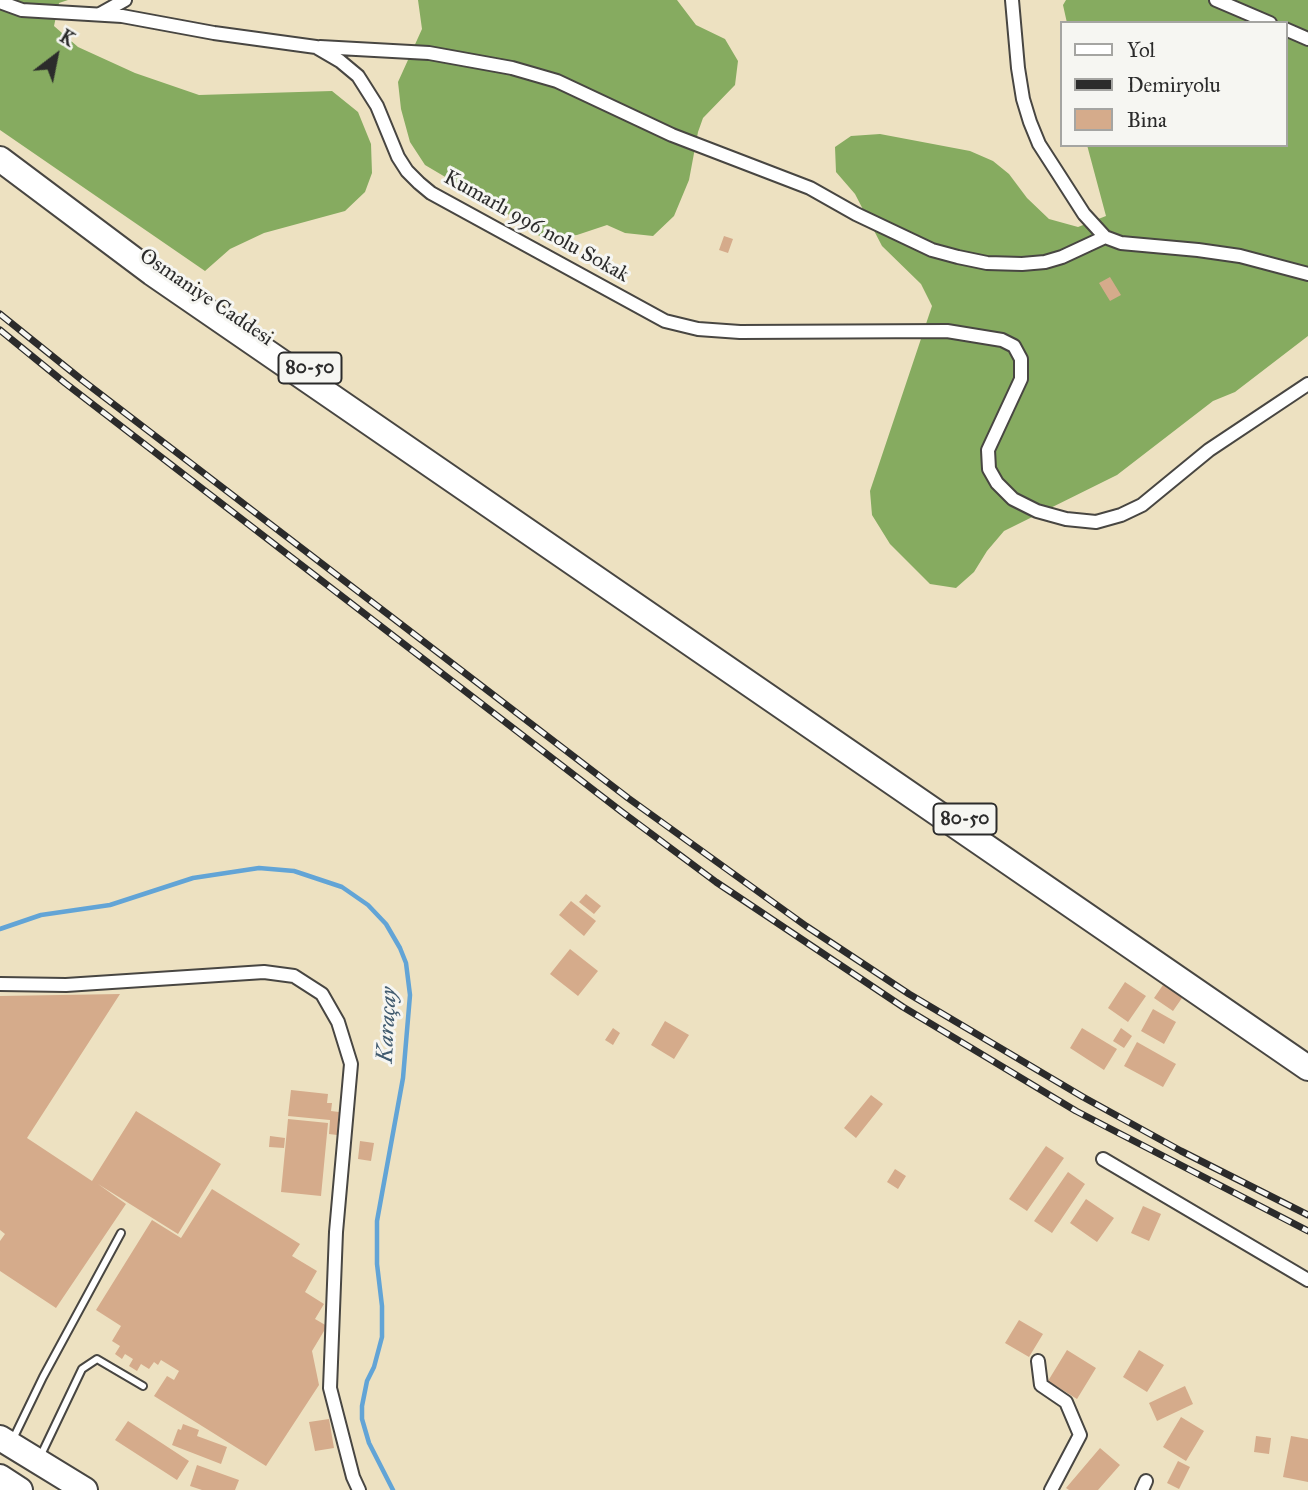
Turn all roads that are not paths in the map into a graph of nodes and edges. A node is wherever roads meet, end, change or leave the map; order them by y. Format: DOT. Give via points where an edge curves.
graph roads {
  1 [pos="111,0"];
  2 [pos="125,0"];
  3 [pos="1012,0"];
  4 [pos="1216,0"];
  5 [pos="0,2"];
  6 [pos="100,14"];
  7 [pos="1265,21"];
  8 [pos="1287,30"];
  9 [pos="1308,39"];
  10 [pos="316,47"];
  11 [pos="0,151"];
  12 [pos="0,159"];
  13 [pos="1105,237"];
  14 [pos="1308,274"];
  15 [pos="1308,384"];
  16 [pos="0,984"];
  17 [pos="1308,1055"];
  18 [pos="1308,1068"];
  19 [pos="1103,1159"];
  20 [pos="121,1234"];
  21 [pos="1308,1280"];
  22 [pos="1038,1361"];
  23 [pos="143,1386"];
  24 [pos="5,1441"];
  25 [pos="38,1461"];
  26 [pos="0,1478"];
  27 [pos="20,1490"];
  28 [pos="85,1490"];
  29 [pos="359,1490"];
  30 [pos="1051,1490"];
  1 -- 6 [label="street"];
  2 -- 6 [label="street"];
  3 -- 13 [label="street" via="1018,68 1030,122 1084,214"];
  4 -- 7 [label="street"];
  5 -- 6 [label="street, Kumarlı 996 nolu Sokak" via="22,10"];
  6 -- 10 [label="street, Kumarlı 996 nolu Sokak"];
  8 -- 9 [label="street"];
  10 -- 13 [label="street" via="429,53 557,81 671,135 810,188 932,250 958,257 987,263 1045,262"];
  10 -- 15 [label="street, Kumarlı 996 nolu Sokak" via="358,76 381,113 398,157 431,193 665,321 698,330 740,332 947,331 1014,346 1021,359 1021,379 988,450 989,469 1013,499 1037,511 1096,522 1121,515 1142,505 1209,450"];
  11 -- 17 [label="highway, Osmaniye Caddesi / 80-50" via="150,261 624,581"];
  12 -- 18 [label="highway" via="152,272"];
  13 -- 14 [label="street" via="1121,243 1240,256"];
  16 -- 29 [label="street" via="66,985 264,972 294,976 322,994 338,1022 351,1064 336,1232 330,1388"];
  19 -- 21 [label="street"];
  20 -- 24 [label="lane"];
  22 -- 30 [label="street" via="1041,1385 1066,1402 1080,1435"];
  23 -- 25 [label="lane" via="97,1359 82,1369"];
  24 -- 25 [label="highway"];
  25 -- 28 [label="highway"];
  26 -- 27 [label="highway"];
}
